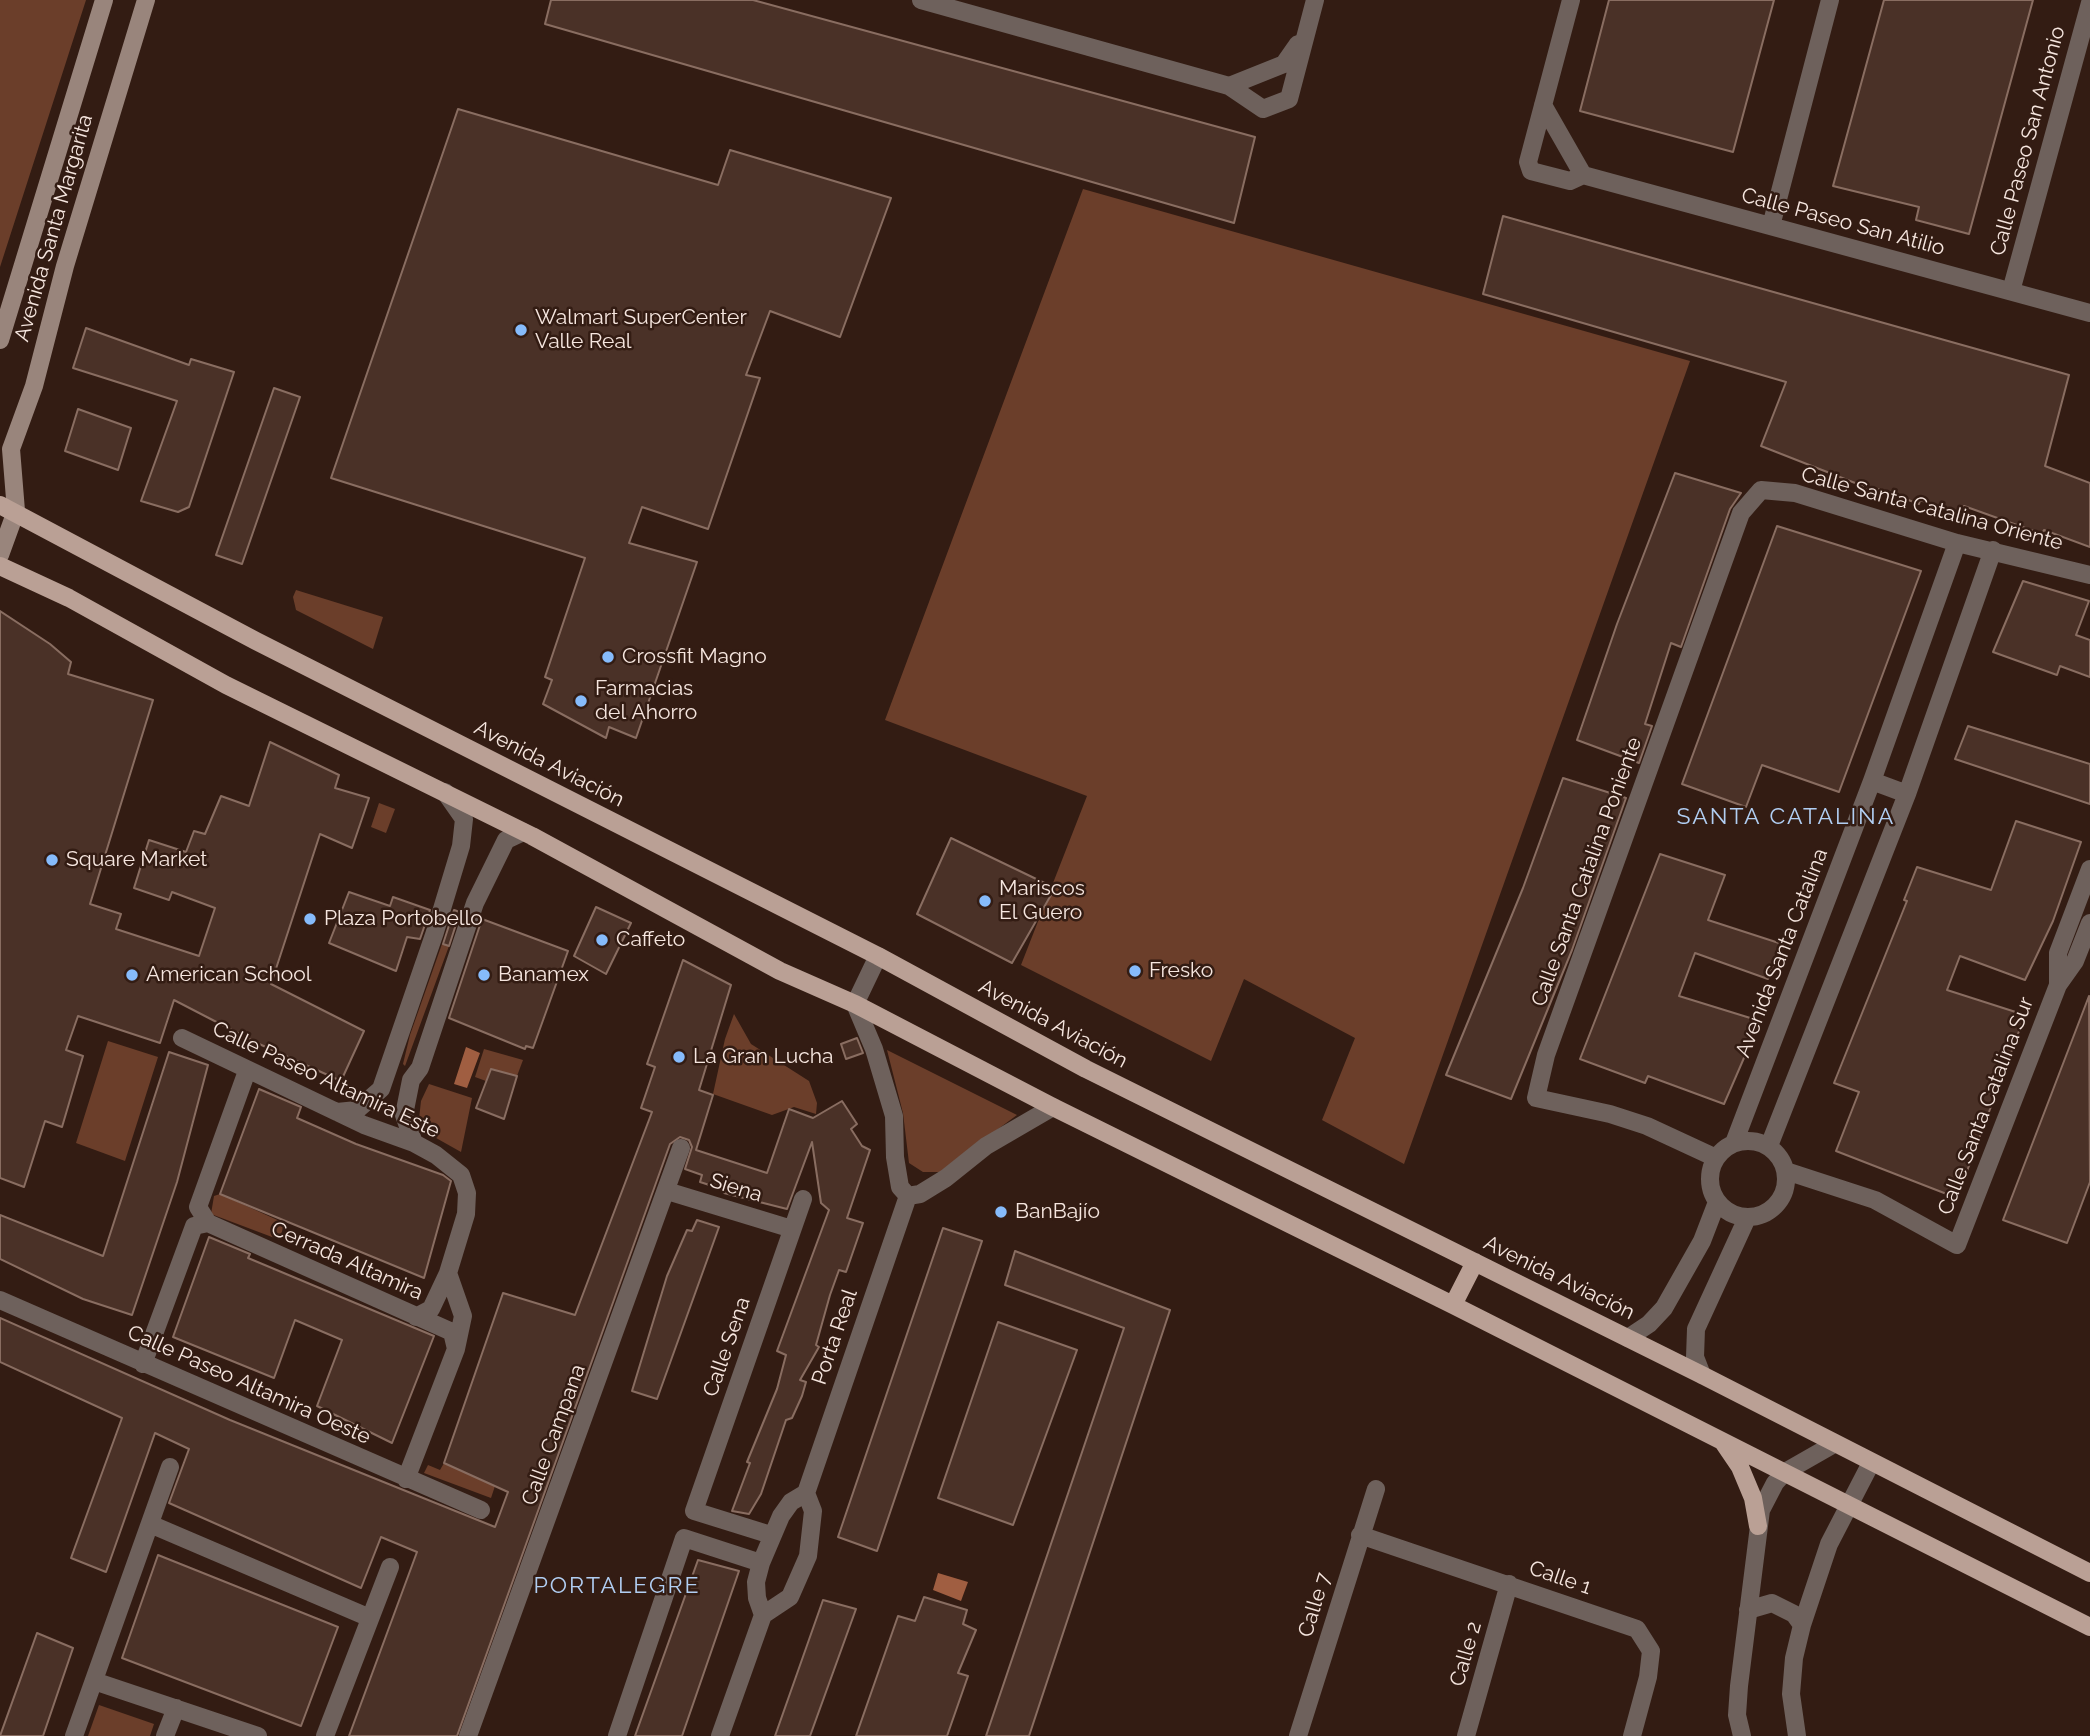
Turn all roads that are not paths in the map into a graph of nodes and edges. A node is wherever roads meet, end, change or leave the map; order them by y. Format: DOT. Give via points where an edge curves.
graph roads {
  1 [pos="104,0"];
  2 [pos="146,0"];
  3 [pos="921,0"];
  4 [pos="1315,0"];
  5 [pos="1571,0"];
  6 [pos="1830,0"];
  7 [pos="2090,3"];
  8 [pos="1306,33"];
  9 [pos="1229,86"];
  10 [pos="1543,105"];
  11 [pos="1583,175"];
  12 [pos="1771,226"];
  13 [pos="2011,291"];
  14 [pos="2090,313"];
  15 [pos="0,340"];
  16 [pos="1761,490"];
  17 [pos="8,508"];
  18 [pos="1957,543"];
  19 [pos="1993,550"];
  20 [pos="0,555"];
  21 [pos="0,566"];
  22 [pos="2090,575"];
  23 [pos="1872,781"];
  24 [pos="444,792"];
  25 [pos="1907,794"];
  26 [pos="523,832"];
  27 [pos="2090,869"];
  28 [pos="447,894"];
  29 [pos="475,903"];
  30 [pos="2090,923"];
  31 [pos="878,956"];
  32 [pos="2058,985"];
  33 [pos="855,1004"];
  34 [pos="182,1038"];
  35 [pos="247,1070"];
  36 [pos="1053,1107"];
  37 [pos="337,1112"];
  38 [pos="414,1143"];
  39 [pos="1734,1143"];
  40 [pos="1769,1146"];
  41 [pos="681,1148"];
  42 [pos="1716,1158"];
  43 [pos="1786,1171"];
  44 [pos="667,1191"];
  45 [pos="908,1196"];
  46 [pos="803,1199"];
  47 [pos="1717,1202"];
  48 [pos="1747,1218"];
  49 [pos="208,1223"];
  50 [pos="792,1229"];
  51 [pos="1475,1262"];
  52 [pos="448,1273"];
  53 [pos="0,1300"];
  54 [pos="1453,1305"];
  55 [pos="416,1317"];
  56 [pos="1628,1338"];
  57 [pos="456,1349"];
  58 [pos="136,1361"];
  59 [pos="1702,1375"];
  60 [pos="1721,1440"];
  61 [pos="1834,1444"];
  62 [pos="1871,1463"];
  63 [pos="170,1467"];
  64 [pos="1785,1472"];
  65 [pos="411,1481"];
  66 [pos="1376,1489"];
  67 [pos="806,1493"];
  68 [pos="1847,1506"];
  69 [pos="481,1510"];
  70 [pos="150,1524"];
  71 [pos="1758,1526"];
  72 [pos="771,1535"];
  73 [pos="1360,1535"];
  74 [pos="761,1563"];
  75 [pos="390,1567"];
  76 [pos="2090,1573"];
  77 [pos="1509,1584"];
  78 [pos="1748,1610"];
  79 [pos="764,1615"];
  80 [pos="370,1618"];
  81 [pos="1802,1625"];
  82 [pos="2090,1627"];
  83 [pos="94,1681"];
  84 [pos="176,1708"];
  85 [pos="74,1736"];
  86 [pos="165,1736"];
  87 [pos="258,1736"];
  88 [pos="325,1736"];
  89 [pos="468,1736"];
  90 [pos="617,1736"];
  91 [pos="720,1736"];
  92 [pos="1298,1736"];
  93 [pos="1466,1736"];
  94 [pos="1632,1736"];
  95 [pos="1742,1736"];
  96 [pos="1797,1736"];
  1 -- 15 [label="main road, Avenida Santa Margarita"];
  2 -- 17 [label="main road, Avenida Santa Margarita" via="34,386 11,449"];
  3 -- 9 [label="street"];
  4 -- 8 [label="street"];
  5 -- 10 [label="street, Calle Paseo San Atilio"];
  6 -- 12 [label="street"];
  7 -- 13 [label="street, Calle Paseo San Antonio"];
  8 -- 9 [label="street" via="1284,64"];
  8 -- 9 [label="street" via="1289,99 1263,109"];
  10 -- 11 [label="street"];
  10 -- 11 [label="street, Calle Paseo San Atilio" via="1527,167 1570,181"];
  11 -- 12 [label="street, Calle Paseo San Atilio"];
  12 -- 13 [label="street, Calle Paseo San Atilio"];
  13 -- 14 [label="street, Calle Paseo San Atilio"];
  16 -- 18 [label="street, Calle Santa Catalina Oriente" via="1795,493"];
  16 -- 42 [label="street, Calle Santa Catalina Poniente" via="1741,513 1546,1055 1536,1098 1647,1126"];
  17 -- 20 [label="main road"];
  17 -- 31 [label="main road, Avenida Aviación" via="256,641"];
  18 -- 19 [label="street, Calle Santa Catalina Oriente"];
  18 -- 23 [label="street, Avenida Santa Catalina"];
  19 -- 22 [label="street, Calle Santa Catalina Oriente"];
  19 -- 25 [label="street"];
  21 -- 24 [label="main road" via="69,598 226,685"];
  23 -- 25 [label="street"];
  23 -- 39 [label="street, Avenida Santa Catalina"];
  24 -- 26 [label="main road"];
  24 -- 28 [label="street" via="464,819"];
  25 -- 40 [label="street"];
  26 -- 29 [label="street" via="506,840"];
  26 -- 33 [label="main road" via="780,971"];
  27 -- 32 [label="street, Calle Santa Catalina Sur" via="2058,953"];
  28 -- 29 [label="street"];
  28 -- 37 [label="street" via="381,1089 357,1110"];
  29 -- 38 [label="street" via="406,1097 404,1115"];
  30 -- 32 [label="street, Calle Santa Catalina Sur" via="2076,961"];
  31 -- 33 [label="street"];
  31 -- 51 [label="main road, Avenida Aviación" via="1087,1069"];
  32 -- 43 [label="street, Calle Santa Catalina Sur" via="1957,1245 1875,1200"];
  33 -- 36 [label="main road"];
  33 -- 45 [label="street" via="890,1102 900,1187"];
  34 -- 35 [label="street, Calle Paseo Altamira Este"];
  35 -- 37 [label="street, Calle Paseo Altamira Este"];
  35 -- 49 [label="street" via="198,1207"];
  36 -- 45 [label="street" via="986,1146 929,1189"];
  36 -- 54 [label="main road"];
  37 -- 38 [label="street, Calle Paseo Altamira Este"];
  38 -- 52 [label="street, Calle Paseo Altamira Este" via="461,1175 467,1193 466,1214"];
  39 -- 40 [label="street" via="1752,1140"];
  39 -- 42 [label="street"];
  40 -- 43 [label="street"];
  41 -- 44 [label="street, Calle Campana"];
  42 -- 47 [label="street" via="1710,1181"];
  43 -- 48 [label="street" via="1782,1198 1773,1209"];
  44 -- 50 [label="street, Siena"];
  44 -- 89 [label="street, Calle Campana"];
  45 -- 67 [label="street, Porta Real"];
  46 -- 50 [label="street, Calle Sena"];
  47 -- 48 [label="street"];
  47 -- 56 [label="street" via="1702,1241 1664,1308"];
  48 -- 59 [label="street" via="1696,1329 1695,1357"];
  49 -- 55 [label="street, Cerrada Altamira"];
  49 -- 58 [label="street" via="194,1226"];
  50 -- 72 [label="street, Calle Sena" via="694,1511"];
  51 -- 54 [label="main road"];
  51 -- 56 [label="main road, Avenida Aviación"];
  52 -- 55 [label="street" via="431,1309"];
  52 -- 57 [label="street" via="463,1316"];
  53 -- 58 [label="street, Calle Paseo Altamira Oeste"];
  54 -- 60 [label="main road"];
  55 -- 57 [label="street, Cerrada Altamira" via="452,1332"];
  56 -- 59 [label="main road, Avenida Aviación"];
  57 -- 65 [label="street"];
  58 -- 65 [label="street, Calle Paseo Altamira Oeste"];
  59 -- 61 [label="main road, Avenida Aviación"];
  60 -- 64 [label="main road"];
  60 -- 71 [label="main road" via="1740,1467"];
  61 -- 62 [label="main road, Avenida Aviación"];
  61 -- 64 [label="street"];
  62 -- 68 [label="street"];
  62 -- 76 [label="main road, Avenida Aviación"];
  63 -- 70 [label="street"];
  64 -- 68 [label="main road"];
  64 -- 71 [label="street" via="1766,1497"];
  65 -- 69 [label="street, Calle Paseo Altamira Oeste"];
  66 -- 73 [label="street, Calle 7"];
  67 -- 72 [label="street, Porta Real" via="791,1502"];
  67 -- 79 [label="street, Porta Real" via="813,1511 808,1556 790,1597"];
  68 -- 81 [label="street"];
  68 -- 82 [label="main road"];
  70 -- 80 [label="street"];
  70 -- 83 [label="street"];
  71 -- 78 [label="street"];
  72 -- 74 [label="street, Porta Real"];
  73 -- 77 [label="street, Calle 1"];
  73 -- 92 [label="street, Calle 7"];
  74 -- 79 [label="street, Porta Real" via="756,1582"];
  74 -- 90 [label="street" via="684,1538"];
  75 -- 80 [label="street"];
  77 -- 93 [label="street, Calle 2"];
  77 -- 94 [label="street, Calle 1" via="1637,1629 1651,1651"];
  78 -- 81 [label="street" via="1772,1603 1794,1614"];
  78 -- 95 [label="street" via="1737,1715"];
  79 -- 91 [label="street"];
  80 -- 88 [label="street"];
  81 -- 96 [label="street" via="1791,1694"];
  83 -- 84 [label="street"];
  83 -- 85 [label="street"];
  84 -- 86 [label="street"];
  84 -- 87 [label="street"];
}
